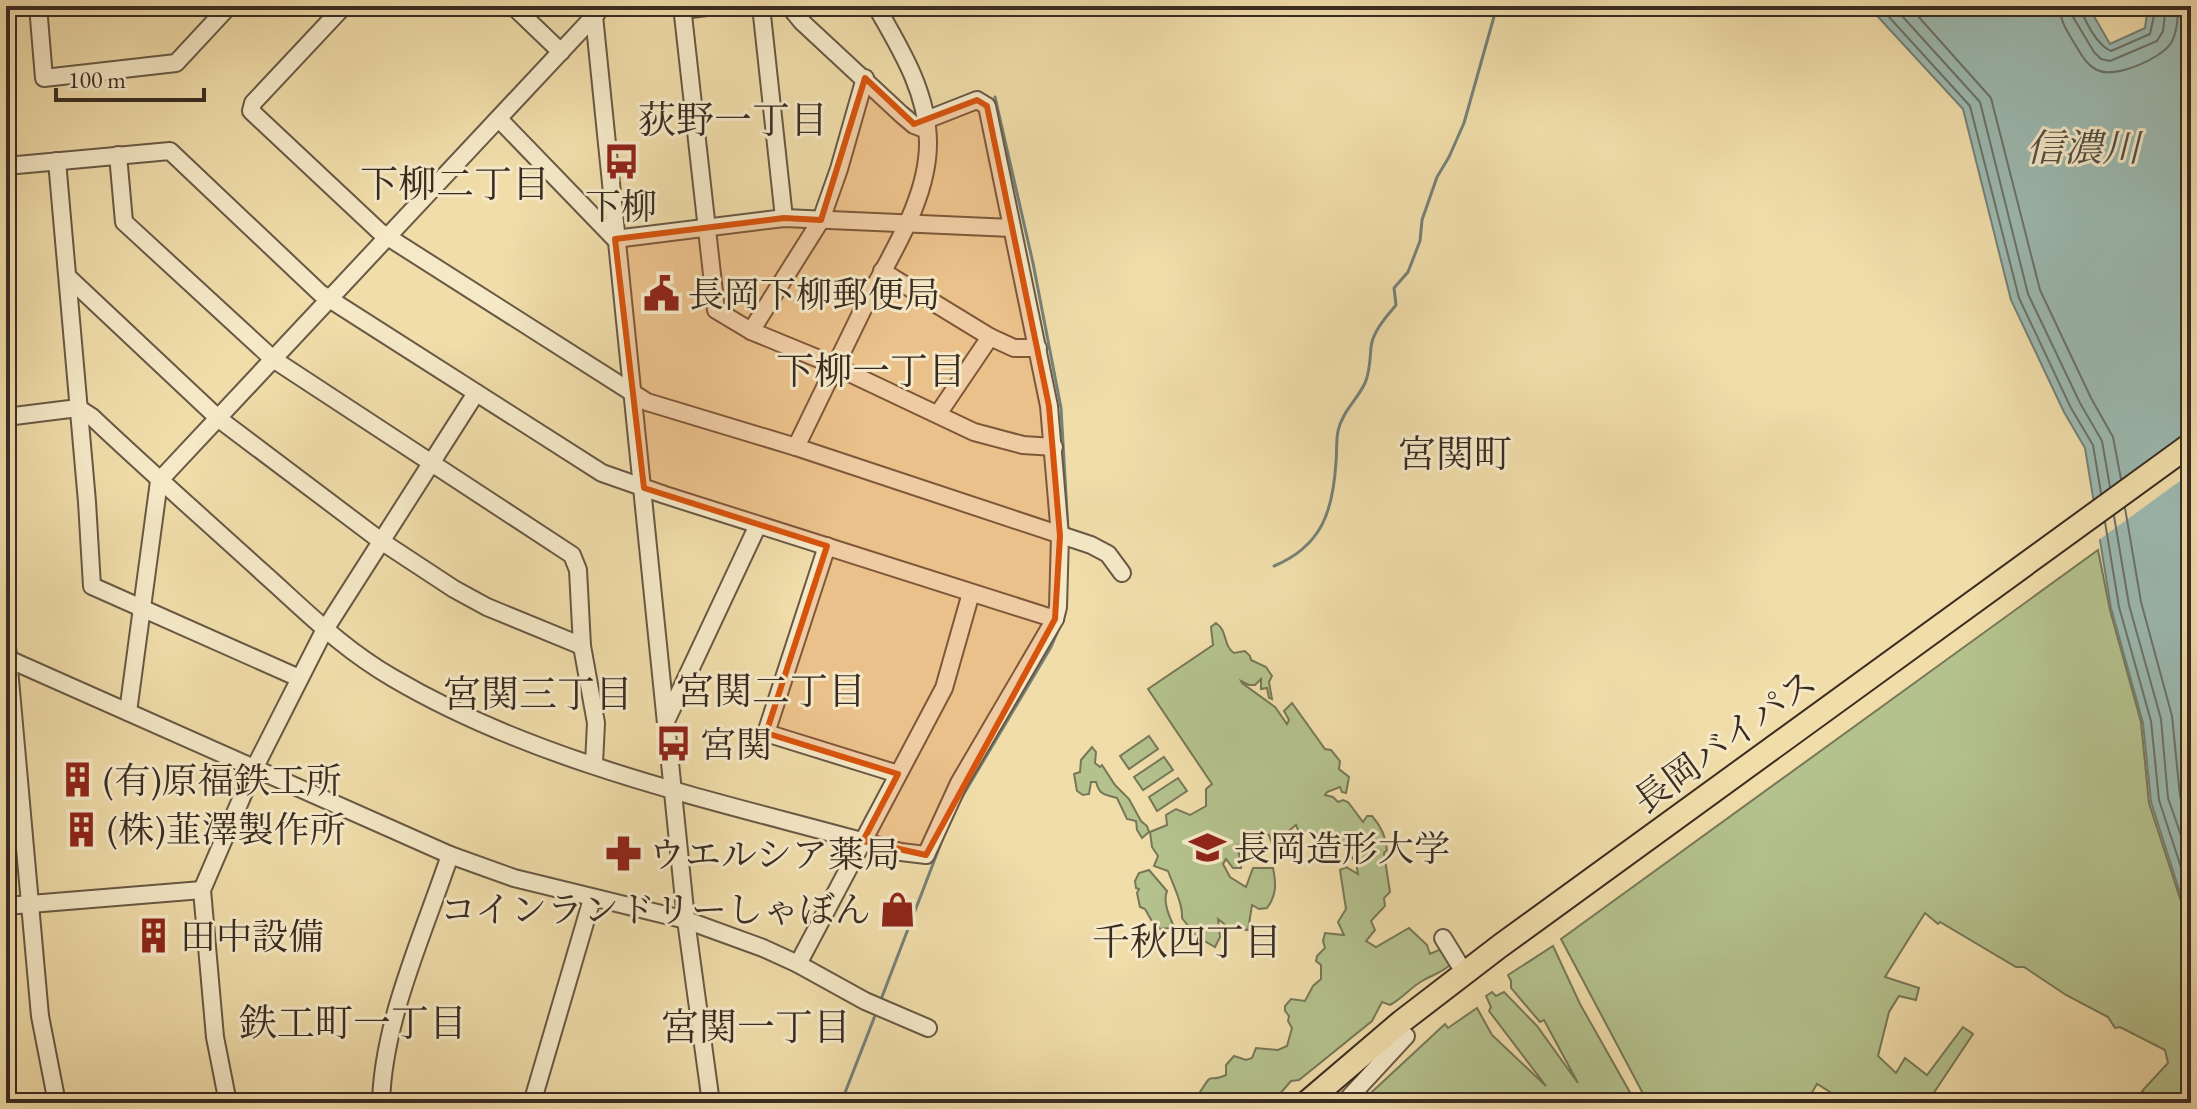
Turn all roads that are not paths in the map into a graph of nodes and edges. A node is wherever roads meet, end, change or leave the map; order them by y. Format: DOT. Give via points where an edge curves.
graph roads {
  1 [pos="38,6"];
  2 [pos="344,6"];
  3 [pos="513,6"];
  4 [pos="714,6"];
  5 [pos="761,6"];
  6 [pos="789,6"];
  7 [pos="876,6"];
  8 [pos="225,7"];
  9 [pos="682,8"];
  10 [pos="597,9"];
  11 [pos="561,52"];
  12 [pos="865,78"];
  13 [pos="499,119"];
  14 [pos="926,125"];
  15 [pos="118,155"];
  16 [pos="57,161"];
  17 [pos="6,166"];
  18 [pos="784,218"];
  19 [pos="821,220"];
  20 [pos="905,223"];
  21 [pos="707,228"];
  22 [pos="1012,228"];
  23 [pos="388,237"];
  24 [pos="615,239"];
  25 [pos="882,271"];
  26 [pos="68,277"];
  27 [pos="329,298"];
  28 [pos="751,331"];
  29 [pos="990,337"];
  30 [pos="1038,348"];
  31 [pos="273,359"];
  32 [pos="835,367"];
  33 [pos="476,393"];
  34 [pos="634,395"];
  35 [pos="78,408"];
  36 [pos="938,414"];
  37 [pos="6,417"];
  38 [pos="219,419"];
  39 [pos="2191,444"];
  40 [pos="796,447"];
  41 [pos="1054,447"];
  42 [pos="2191,461"];
  43 [pos="431,462"];
  44 [pos="159,481"];
  45 [pos="644,488"];
  46 [pos="758,525"];
  47 [pos="1060,536"];
  48 [pos="381,541"];
  49 [pos="827,546"];
  50 [pos="1122,573"];
  51 [pos="971,593"];
  52 [pos="143,609"];
  53 [pos="1055,619"];
  54 [pos="324,631"];
  55 [pos="6,635"];
  56 [pos="582,646"];
  57 [pos="7,658"];
  58 [pos="299,678"];
  59 [pos="128,712"];
  60 [pos="667,720"];
  61 [pos="594,764"];
  62 [pos="254,769"];
  63 [pos="898,774"];
  64 [pos="675,790"];
  65 [pos="863,841"];
  66 [pos="450,855"];
  67 [pos="202,890"];
  68 [pos="592,899"];
  69 [pos="28,905"];
  70 [pos="6,906"];
  71 [pos="686,920"];
  72 [pos="1443,938"];
  73 [pos="1504,952"];
  74 [pos="798,964"];
  75 [pos="1459,964"];
  76 [pos="928,1028"];
  77 [pos="1406,1036"];
  78 [pos="57,1103"];
  79 [pos="228,1103"];
  80 [pos="381,1103"];
  81 [pos="532,1103"];
  82 [pos="711,1103"];
  83 [pos="1306,1103"];
  84 [pos="1327,1103"];
  85 [pos="1344,1103"];
  1 -- 8 [label="street" via="44,78 176,63"];
  2 -- 23 [label="street" via="251,111"];
  3 -- 11 [label="street"];
  4 -- 9 [label="street"];
  5 -- 18 [label="street"];
  6 -- 12 [label="street"];
  7 -- 14 [label="street" via="917,83"];
  9 -- 21 [label="street"];
  10 -- 11 [label="street"];
  10 -- 24 [label="street"];
  11 -- 13 [label="street"];
  12 -- 14 [label="street" via="914,125"];
  12 -- 19 [label="street"];
  13 -- 23 [label="street"];
  13 -- 24 [label="street"];
  14 -- 20 [label="street" via="923,177"];
  14 -- 22 [label="street" via="977,100 987,106"];
  15 -- 16 [label="street"];
  15 -- 27 [label="street" via="174,153"];
  15 -- 31 [label="street" via="124,222"];
  16 -- 17 [label="street"];
  16 -- 26 [label="street"];
  18 -- 19 [label="street"];
  18 -- 21 [label="street"];
  19 -- 20 [label="street"];
  19 -- 28 [label="street"];
  20 -- 22 [label="street"];
  20 -- 25 [label="street"];
  21 -- 24 [label="street"];
  21 -- 28 [label="street" via="716,310"];
  22 -- 30 [label="street"];
  23 -- 27 [label="street"];
  23 -- 34 [label="street"];
  24 -- 34 [label="street"];
  25 -- 29 [label="street"];
  25 -- 32 [label="street"];
  26 -- 35 [label="street"];
  26 -- 38 [label="street"];
  27 -- 31 [label="street"];
  27 -- 33 [label="street"];
  28 -- 32 [label="street"];
  29 -- 30 [label="street" via="1014,348"];
  29 -- 36 [label="street"];
  30 -- 41 [label="street"];
  31 -- 38 [label="street"];
  31 -- 43 [label="street"];
  32 -- 36 [label="street"];
  32 -- 40 [label="street"];
  33 -- 43 [label="street"];
  33 -- 45 [label="street" via="602,473"];
  34 -- 40 [label="street"];
  34 -- 45 [label="street"];
  35 -- 37 [label="street"];
  35 -- 44 [label="street"];
  35 -- 52 [label="street" via="92,586"];
  36 -- 41 [label="street" via="989,437"];
  38 -- 44 [label="street"];
  38 -- 48 [label="street"];
  39 -- 73 [label="highway, 長岡バイパス"];
  40 -- 47 [label="street"];
  41 -- 47 [label="street"];
  42 -- 73 [label="highway, 長岡バイパス"];
  43 -- 48 [label="street"];
  43 -- 56 [label="street" via="572,555 578,570"];
  44 -- 52 [label="street"];
  44 -- 54 [label="street"];
  45 -- 46 [label="street"];
  45 -- 60 [label="street"];
  46 -- 49 [label="street"];
  46 -- 60 [label="street"];
  47 -- 50 [label="street" via="1103,550"];
  47 -- 53 [label="street"];
  48 -- 54 [label="street"];
  48 -- 56 [label="street" via="487,607"];
  49 -- 51 [label="street"];
  49 -- 63 [label="street" via="766,733"];
  51 -- 53 [label="street"];
  51 -- 63 [label="street" via="944,688"];
  52 -- 58 [label="street"];
  52 -- 59 [label="street"];
  53 -- 65 [label="street" via="959,783 926,855"];
  54 -- 58 [label="street"];
  54 -- 61 [label="street" via="437,703"];
  55 -- 57 [label="street"];
  56 -- 61 [label="street" via="596,723"];
  57 -- 59 [label="street"];
  57 -- 69 [label="street"];
  58 -- 62 [label="street"];
  59 -- 62 [label="street"];
  60 -- 64 [label="street"];
  61 -- 64 [label="street"];
  62 -- 66 [label="street"];
  62 -- 67 [label="street"];
  63 -- 65 [label="street"];
  64 -- 65 [label="street"];
  64 -- 71 [label="street"];
  65 -- 74 [label="street"];
  66 -- 68 [label="street"];
  66 -- 80 [label="street" via="395,1017"];
  67 -- 69 [label="street"];
  67 -- 79 [label="street" via="215,1037"];
  68 -- 71 [label="street"];
  68 -- 81 [label="street"];
  69 -- 70 [label="street"];
  69 -- 78 [label="street" via="40,1016"];
  71 -- 74 [label="street"];
  71 -- 82 [label="street"];
  72 -- 75 [label="street"];
  73 -- 77 [label="highway, 長岡バイパス"];
  73 -- 83 [label="highway, 長岡バイパス" via="1401,1022"];
  74 -- 76 [label="street"];
  77 -- 84 [label="highway, 長岡バイパス"];
  77 -- 85 [label="street"];
}
